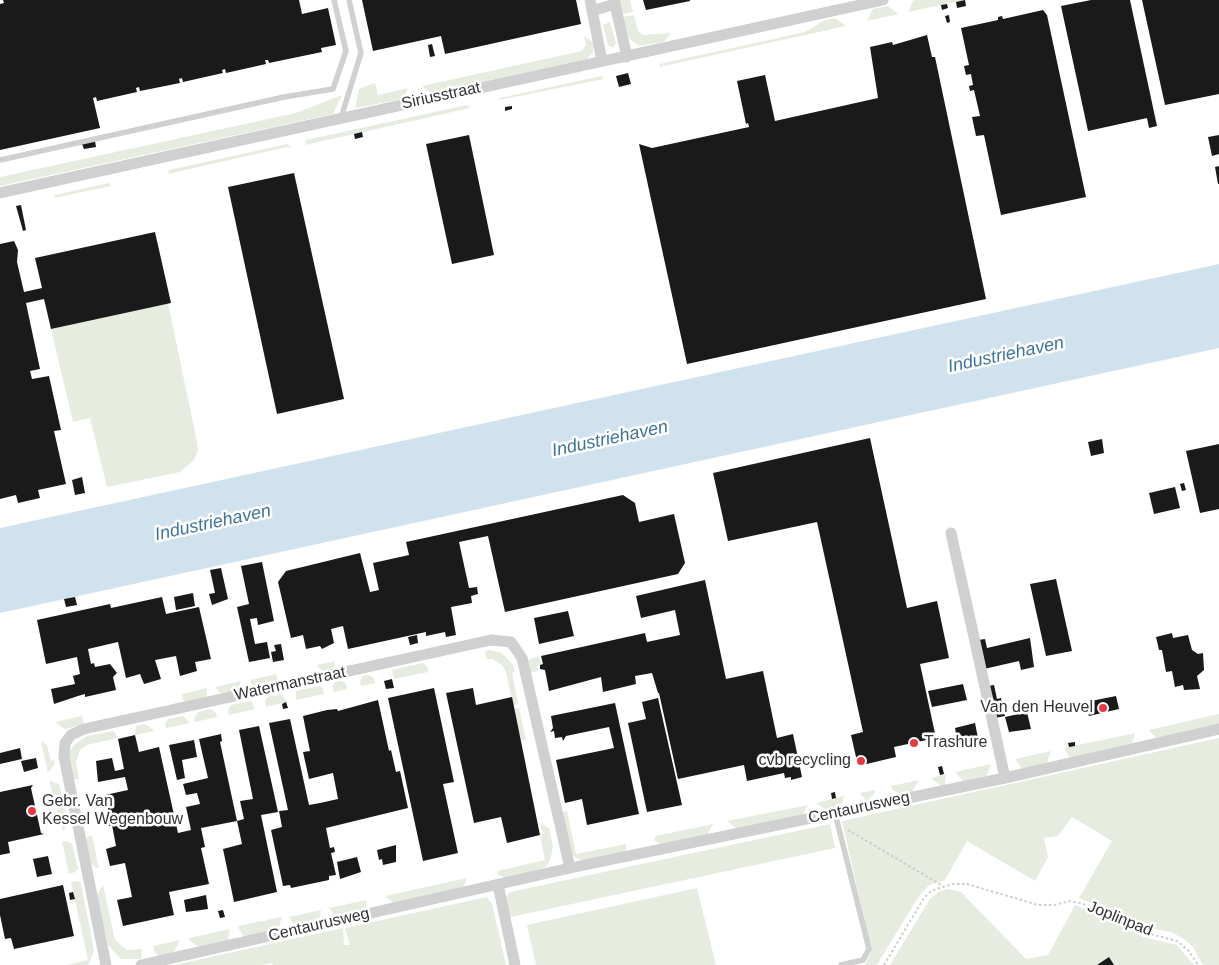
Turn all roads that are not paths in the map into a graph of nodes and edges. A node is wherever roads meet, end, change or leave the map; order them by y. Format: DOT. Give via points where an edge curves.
graph roads {
  1 [pos="334,0"];
  2 [pos="349,0"];
  3 [pos="883,0"];
  4 [pos="614,2"];
  5 [pos="591,5"];
  6 [pos="627,57"];
  7 [pos="602,61"];
  8 [pos="341,118"];
  9 [pos="0,160"];
  10 [pos="0,193"];
  11 [pos="951,533"];
  12 [pos="1219,729"];
  13 [pos="1005,778"];
  14 [pos="836,818"];
  15 [pos="570,868"];
  16 [pos="498,885"];
  17 [pos="106,965"];
  18 [pos="141,965"];
  19 [pos="515,965"];
  20 [pos="842,965"];
  1 -- 9 [label="lane" via="346,51 333,90 284,97"];
  2 -- 8 [label="lane" via="361,53"];
  3 -- 6 [label="street, Siriusstraat"];
  4 -- 5 [label="street"];
  4 -- 6 [label="street"];
  5 -- 7 [label="street"];
  6 -- 7 [label="street, Siriusstraat"];
  7 -- 8 [label="street, Siriusstraat"];
  8 -- 10 [label="street, Siriusstraat"];
  11 -- 13 [label="street"];
  12 -- 13 [label="street, Centaurusweg"];
  13 -- 14 [label="street, Centaurusweg"];
  14 -- 15 [label="street, Centaurusweg"];
  14 -- 20 [label="lane" via="869,950 863,960"];
  15 -- 16 [label="street, Centaurusweg"];
  15 -- 17 [label="street, Watermanstraat" via="522,658 511,642 491,640 84,729 71,735 64,757"];
  16 -- 18 [label="street, Centaurusweg"];
  16 -- 19 [label="street"];
}
